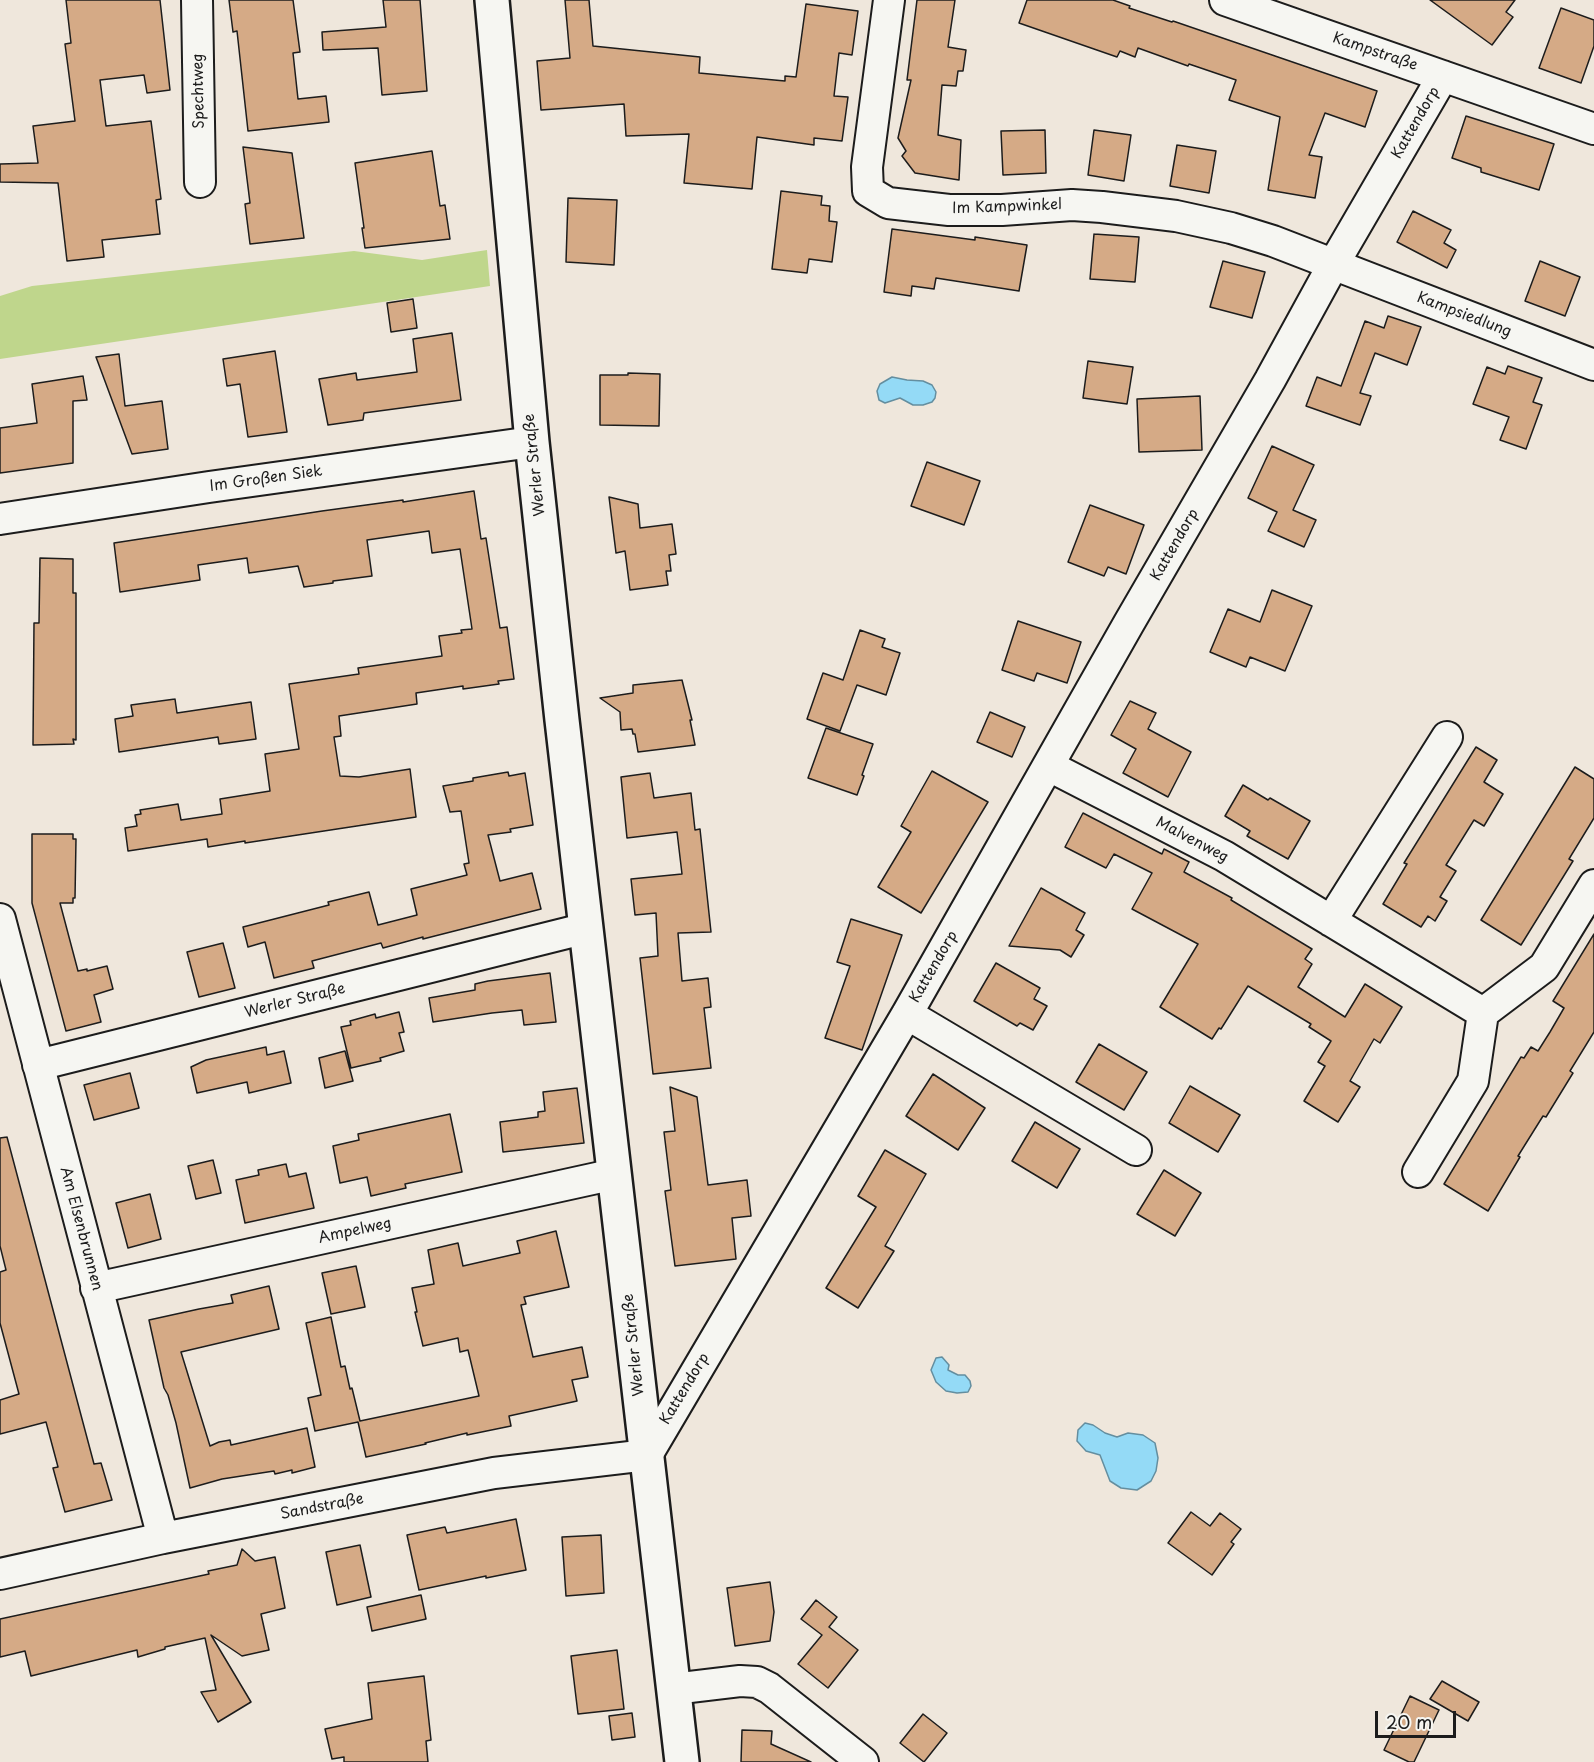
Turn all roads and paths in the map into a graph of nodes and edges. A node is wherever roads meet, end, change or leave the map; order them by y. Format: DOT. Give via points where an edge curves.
graph roads {
  1 [pos="197,0"];
  2 [pos="492,0"];
  3 [pos="889,0"];
  4 [pos="1224,0"];
  5 [pos="1443,76"];
  6 [pos="1594,129"];
  7 [pos="200,182"];
  8 [pos="1333,265"];
  9 [pos="1594,365"];
  10 [pos="532,442"];
  11 [pos="0,519"];
  12 [pos="1447,737"];
  13 [pos="1049,766"];
  14 [pos="1594,885"];
  15 [pos="0,919"];
  16 [pos="1331,921"];
  17 [pos="587,928"];
  18 [pos="1483,1013"];
  19 [pos="907,1014"];
  20 [pos="38,1065"];
  21 [pos="1136,1150"];
  22 [pos="1418,1172"];
  23 [pos="615,1174"];
  24 [pos="96,1288"];
  25 [pos="647,1455"];
  26 [pos="163,1538"];
  27 [pos="0,1574"];
  28 [pos="673,1689"];
  29 [pos="682,1762"];
  30 [pos="863,1762"];
  1 -- 7 [label="street, Spechtweg"];
  2 -- 10 [label="main road, Werler Straße"];
  3 -- 8 [label="street, Im Kampwinkel" via="867,167 868,191 888,203 949,210 1072,205 1136,210 1231,228"];
  4 -- 5 [label="street, Kampstraße"];
  5 -- 6 [label="street, Kampstraße"];
  5 -- 8 [label="street, Kattendorp"];
  8 -- 9 [label="street, Kampsiedlung"];
  8 -- 13 [label="street, Kattendorp"];
  10 -- 11 [label="street, Im Großen Siek"];
  10 -- 17 [label="main road, Werler Straße"];
  12 -- 16 [label="street"];
  13 -- 16 [label="street, Malvenweg" via="1224,856"];
  13 -- 19 [label="street, Kattendorp"];
  14 -- 18 [label="street" via="1544,967"];
  15 -- 20 [label="street, Am Elsenbrunnen"];
  16 -- 18 [label="street, Malvenweg"];
  17 -- 20 [label="street, Werler Straße"];
  17 -- 23 [label="main road, Werler Straße"];
  18 -- 22 [label="street" via="1473,1081"];
  19 -- 21 [label="street, Kattendorp"];
  19 -- 25 [label="street, Kattendorp"];
  20 -- 24 [label="street, Am Elsenbrunnen"];
  23 -- 24 [label="street, Ampelweg"];
  23 -- 25 [label="main road, Werler Straße"];
  24 -- 26 [label="street, Am Elsenbrunnen"];
  25 -- 26 [label="street, Sandstraße" via="494,1473"];
  25 -- 28 [label="main road, Werler Straße"];
  26 -- 27 [label="street, Sandstraße"];
  28 -- 29 [label="main road, Werler Straße"];
  28 -- 30 [label="street" via="757,1682"];
}
